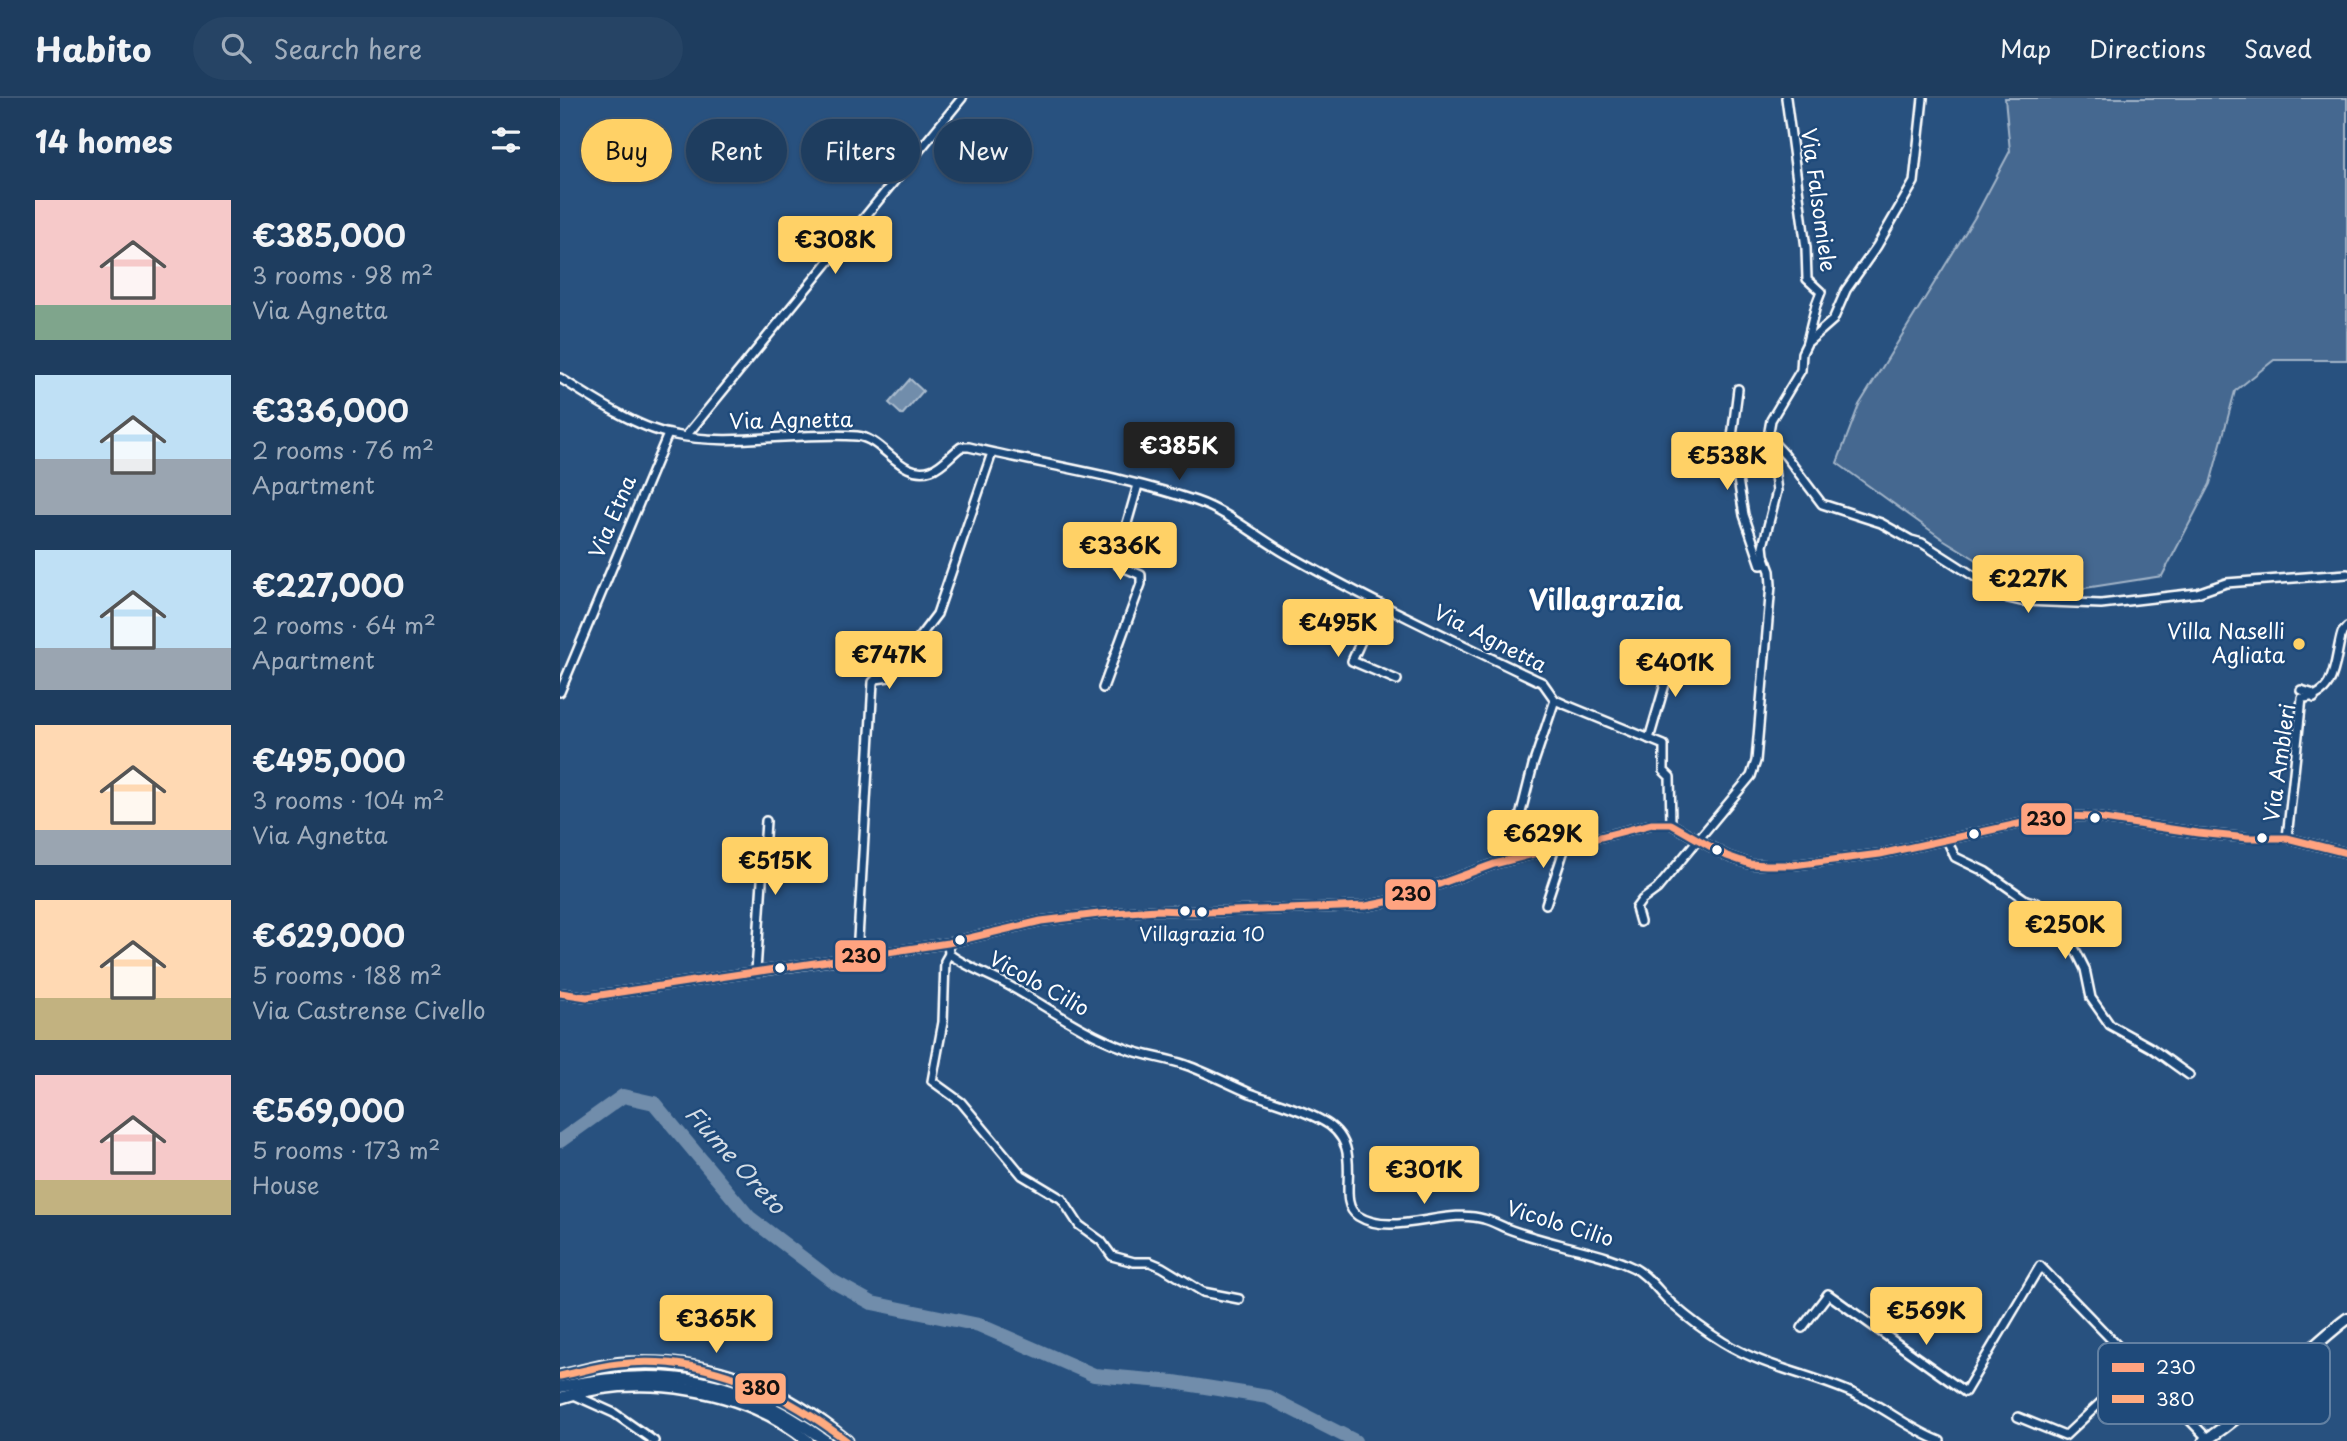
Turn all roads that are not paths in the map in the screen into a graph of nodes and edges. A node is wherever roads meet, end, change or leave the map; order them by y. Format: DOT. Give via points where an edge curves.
graph roads {
  1 [pos="962,98"];
  2 [pos="1786,98"];
  3 [pos="1923,98"];
  4 [pos="1807,343"];
  5 [pos="560,378"];
  6 [pos="1738,390"];
  7 [pos="668,434"];
  8 [pos="687,436"];
  9 [pos="1771,441"];
  10 [pos="992,453"];
  11 [pos="1138,485"];
  12 [pos="1767,564"];
  13 [pos="2347,574"];
  14 [pos="1378,603"];
  15 [pos="2347,627"];
  16 [pos="1675,650"];
  17 [pos="1397,680"];
  18 [pos="1103,688"];
  19 [pos="2301,690"];
  20 [pos="560,692"];
  21 [pos="2314,698"];
  22 [pos="1555,699"];
  23 [pos="1649,738"];
  24 [pos="766,821"];
  25 [pos="1671,824"];
  26 [pos="2287,838"];
  27 [pos="1700,839"];
  28 [pos="1947,840"];
  29 [pos="1566,844"];
  30 [pos="2347,853"];
  31 [pos="1509,860"];
  32 [pos="1546,904"];
  33 [pos="1640,922"];
  34 [pos="948,943"];
  35 [pos="949,954"];
  36 [pos="857,956"];
  37 [pos="756,971"];
  38 [pos="560,993"];
  39 [pos="2189,1075"];
  40 [pos="1239,1299"];
  41 [pos="2347,1319"];
  42 [pos="1802,1328"];
  43 [pos="2114,1343"];
  44 [pos="2315,1343"];
  45 [pos="560,1377"];
  46 [pos="560,1387"];
  47 [pos="573,1395"];
  48 [pos="560,1398"];
  49 [pos="2098,1405"];
  50 [pos="2018,1417"];
  51 [pos="2191,1424"];
  52 [pos="2227,1424"];
  53 [pos="2206,1440"];
  54 [pos="654,1441"];
  55 [pos="808,1441"];
  56 [pos="826,1441"];
  57 [pos="847,1441"];
  58 [pos="1940,1441"];
  1 -- 8 [label="street"];
  2 -- 4 [label="street, Via Falsomiele" via="1807,279 1821,292"];
  3 -- 4 [label="street" via="1914,182 1846,290 1833,320"];
  4 -- 9 [label="street" via="1801,370 1771,420"];
  5 -- 7 [label="street, Via Agnetta" via="627,417"];
  6 -- 12 [label="street" via="1732,437 1735,462 1748,528 1761,565"];
  7 -- 8 [label="street, Via Agnetta"];
  7 -- 20 [label="street, Via Etna"];
  8 -- 10 [label="street, Via Agnetta" via="866,438 913,471 942,464 961,447"];
  9 -- 12 [label="street" via="1777,491 1763,546"];
  9 -- 13 [label="street" via="1822,504 1881,523 2008,598 2101,604 2197,593 2226,583"];
  10 -- 11 [label="street, Via Agnetta"];
  10 -- 36 [label="street" via="937,614 889,677 873,682"];
  11 -- 14 [label="street, Via Agnetta" via="1210,507"];
  11 -- 18 [label="street" via="1117,558 1118,565 1141,575 1141,584"];
  12 -- 27 [label="street" via="1770,585 1756,761 1742,789"];
  14 -- 17 [label="street" via="1352,661"];
  14 -- 22 [label="street, Via Agnetta" via="1543,684"];
  15 -- 21 [label="street, Via Ambleri" via="2329,685"];
  16 -- 23 [label="street"];
  19 -- 21 [label="street"];
  21 -- 26 [label="street, Via Ambleri" via="2302,698"];
  22 -- 23 [label="street, Via Agnetta"];
  22 -- 31 [label="street"];
  23 -- 25 [label="street" via="1664,745"];
  24 -- 37 [label="street"];
  25 -- 27 [label="street"];
  25 -- 29 [label="street" via="1652,824"];
  26 -- 28 [label="street" via="2248,838 2067,816"];
  26 -- 30 [label="street"];
  27 -- 28 [label="street" via="1736,860 1766,865 1880,854"];
  27 -- 33 [label="street" via="1636,908"];
  28 -- 39 [label="street" via="1955,857 2040,904 2066,934 2085,969 2091,998 2110,1024"];
  29 -- 31 [label="street"];
  29 -- 32 [label="street"];
  31 -- 34 [label="street" via="1366,906 1099,914 1041,921"];
  34 -- 35 [label="street"];
  34 -- 36 [label="street"];
  35 -- 40 [label="street" via="932,1081 961,1102 1022,1175 1062,1199 1079,1225 1112,1256 1150,1262 1203,1293"];
  35 -- 58 [label="street, Vicolo Cilio" via="1123,1048 1186,1065 1326,1122 1341,1133 1345,1143 1348,1200 1356,1215 1383,1223 1468,1216 1608,1256 1641,1272 1671,1303 1726,1344 1859,1396"];
  36 -- 37 [label="street"];
  37 -- 38 [label="street" via="587,997"];
  41 -- 44 [label="main road"];
  42 -- 43 [label="street" via="1828,1294 1965,1392 2040,1266"];
  45 -- 57 [label="main road" via="622,1363 716,1370 803,1406"];
  46 -- 56 [label="main road" via="640,1375 710,1383 750,1395"];
  47 -- 48 [label="main road"];
  47 -- 54 [label="street" via="614,1413"];
  47 -- 55 [label="main road" via="629,1385 669,1385 757,1410"];
  49 -- 50 [label="street" via="2065,1436"];
  51 -- 53 [label="street"];
  52 -- 53 [label="main road"];
}
